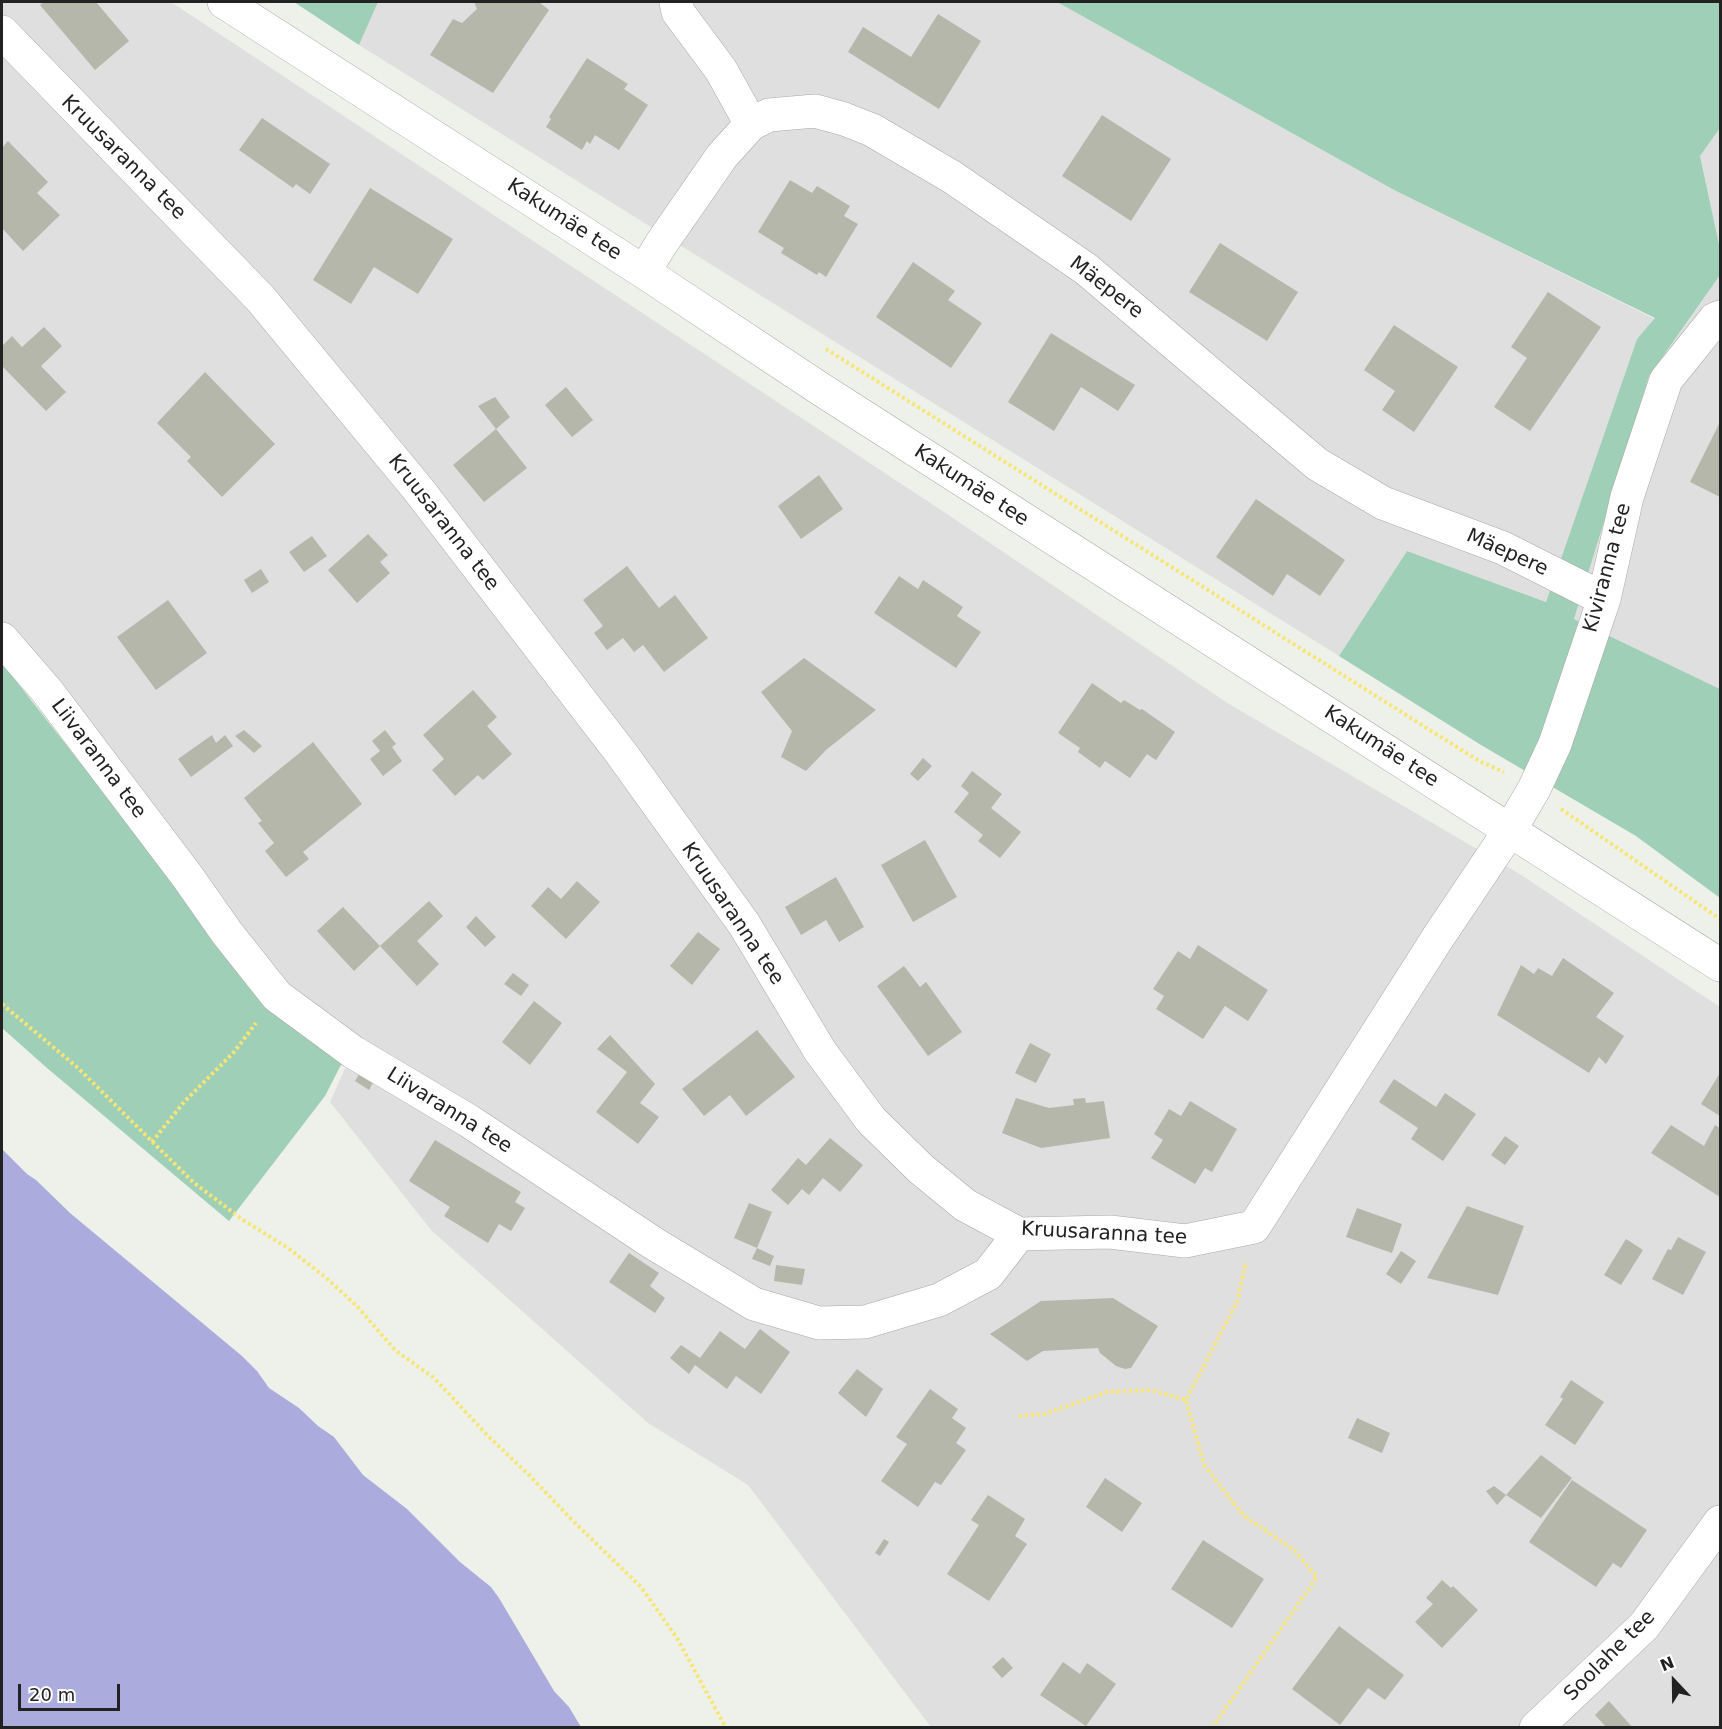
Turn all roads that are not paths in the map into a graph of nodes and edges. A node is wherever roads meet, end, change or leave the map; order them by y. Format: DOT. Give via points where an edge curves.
graph roads {
  1 [pos="224,2"];
  2 [pos="676,2"];
  3 [pos="2,32"];
  4 [pos="751,124"];
  5 [pos="644,272"];
  6 [pos="1720,317"];
  7 [pos="1604,599"];
  8 [pos="2,639"];
  9 [pos="1510,830"];
  10 [pos="1720,965"];
  11 [pos="1019,1234"];
  12 [pos="1720,1522"];
  13 [pos="1536,1728"];
  1 -- 5 [label="street, Kakumäe tee"];
  2 -- 4 [label="street" via="678,12 721,70"];
  3 -- 11 [label="street, Kruusaranna tee" via="260,298 418,489 621,753 737,915 820,1051 871,1120 965,1205"];
  4 -- 5 [label="street, Mäepere" via="722,156"];
  4 -- 7 [label="street, Mäepere" via="769,115 815,111 872,130 952,177 1086,270 1317,465 1383,503 1503,548"];
  5 -- 9 [label="street, Kakumäe tee"];
  6 -- 7 [label="street, Kiviranna tee" via="1666,380 1627,497"];
  7 -- 9 [label="street, Kiviranna tee" via="1554,744"];
  8 -- 11 [label="street, Liivaranna tee" via="47,691 277,996 353,1052 469,1121 653,1243 754,1304 819,1323 865,1322 939,1300 988,1274"];
  9 -- 10 [label="street, Kakumäe tee"];
  9 -- 11 [label="street, Kruusaranna tee" via="1254,1227 1185,1241 1110,1232"];
  12 -- 13 [label="street, Soolahe tee" via="1644,1626"];
}
